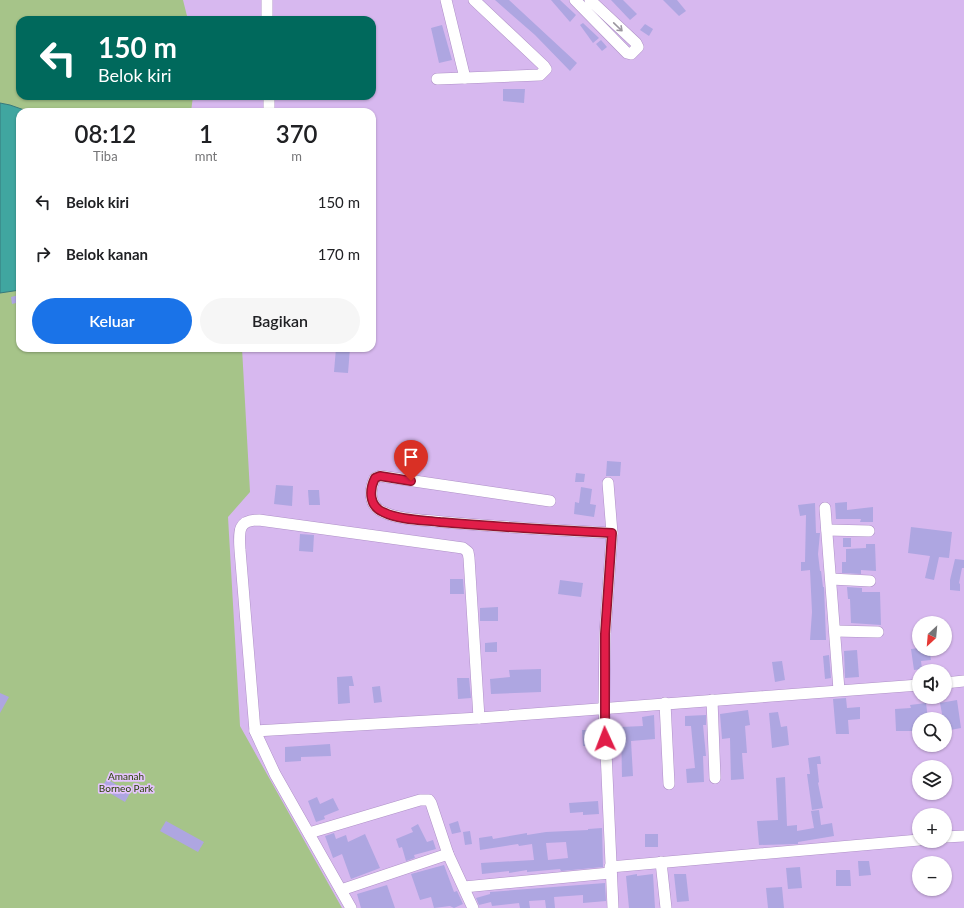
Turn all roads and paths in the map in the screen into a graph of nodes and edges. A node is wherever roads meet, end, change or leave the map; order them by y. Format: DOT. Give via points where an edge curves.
graph roads {
  1 [pos="267,0"];
  2 [pos="446,0"];
  3 [pos="474,0"];
  4 [pos="575,0"];
  5 [pos="590,0"];
  6 [pos="267,16"];
  7 [pos="465,78"];
  8 [pos="437,79"];
  9 [pos="608,483"];
  10 [pos="550,501"];
  11 [pos="825,508"];
  12 [pos="827,530"];
  13 [pos="869,531"];
  14 [pos="612,533"];
  15 [pos="831,579"];
  16 [pos="870,581"];
  17 [pos="835,631"];
  18 [pos="878,632"];
  19 [pos="964,681"];
  20 [pos="952,682"];
  21 [pos="912,685"];
  22 [pos="839,690"];
  23 [pos="712,700"];
  24 [pos="665,703"];
  25 [pos="604,707"];
  26 [pos="479,718"];
  27 [pos="255,731"];
  28 [pos="715,778"];
  29 [pos="669,784"];
  30 [pos="309,833"];
  31 [pos="964,836"];
  32 [pos="952,837"];
  33 [pos="912,841"];
  34 [pos="448,854"];
  35 [pos="662,862"];
  36 [pos="610,870"];
  37 [pos="464,887"];
  38 [pos="341,890"];
  39 [pos="470,907"];
  40 [pos="351,908"];
  41 [pos="613,908"];
  42 [pos="666,908"];
  1 -- 6 [label="street"];
  2 -- 7 [label="street"];
  3 -- 7 [label="street" via="546,69 540,75"];
  5 -- 4 [label="street, one-way" via="636,43 638,47 634,52 627,53"];
  7 -- 8 [label="street"];
  9 -- 14 [label="street"];
  10 -- 14 [label="street" via="380,476 375,478 371,491 371,499 382,512 398,516 467,524"];
  11 -- 12 [label="street"];
  12 -- 13 [label="street"];
  12 -- 15 [label="street"];
  14 -- 25 [label="street" via="605,634"];
  15 -- 16 [label="street"];
  15 -- 17 [label="street"];
  17 -- 18 [label="street"];
  17 -- 22 [label="street"];
  19 -- 20 [label="street"];
  21 -- 22 [label="street"];
  22 -- 23 [label="street"];
  23 -- 24 [label="street"];
  23 -- 28 [label="street"];
  24 -- 25 [label="street"];
  24 -- 29 [label="street"];
  25 -- 26 [label="street"];
  25 -- 36 [label="street"];
  26 -- 27 [label="street"];
  26 -- 27 [label="street" via="469,558 464,548 250,520 242,525 239,536"];
  27 -- 30 [label="street" via="275,774"];
  30 -- 34 [label="street" via="426,799 431,803"];
  30 -- 38 [label="street"];
  31 -- 32 [label="street"];
  33 -- 35 [label="street"];
  34 -- 37 [label="street"];
  34 -- 38 [label="street"];
  35 -- 36 [label="street"];
  35 -- 42 [label="street"];
  36 -- 37 [label="street"];
  36 -- 41 [label="street"];
  37 -- 39 [label="street"];
  38 -- 40 [label="street"];
}
